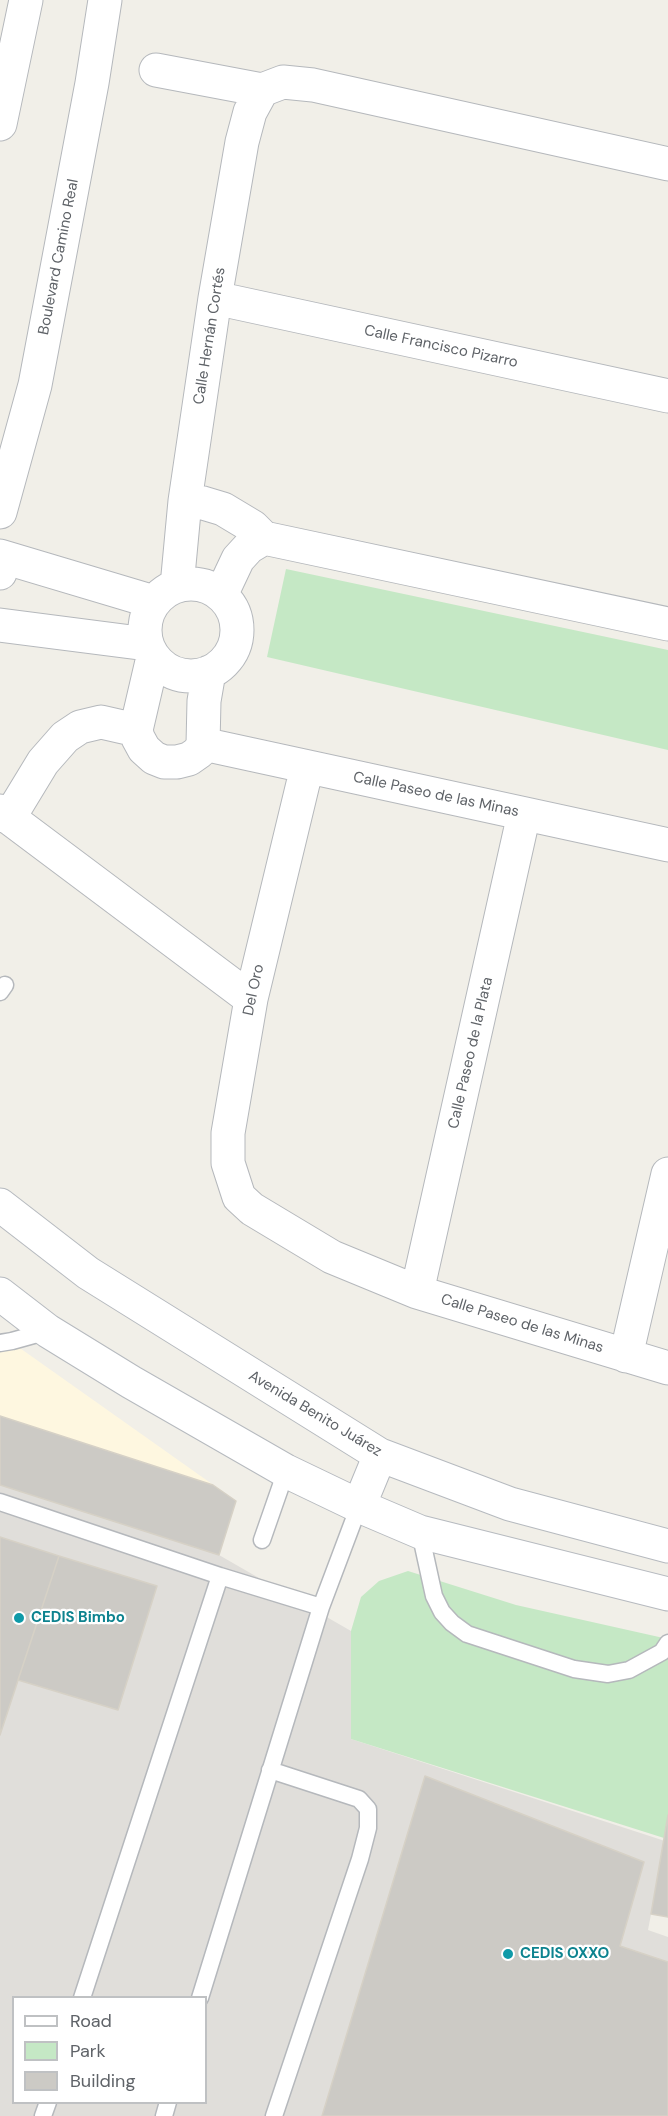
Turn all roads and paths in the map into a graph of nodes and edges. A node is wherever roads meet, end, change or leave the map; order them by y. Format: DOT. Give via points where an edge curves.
graph roads {
  1 [pos="26,0"];
  2 [pos="105,0"];
  3 [pos="156,70"];
  4 [pos="262,90"];
  5 [pos="0,124"];
  6 [pos="668,164"];
  7 [pos="215,298"];
  8 [pos="668,396"];
  9 [pos="185,501"];
  10 [pos="0,512"];
  11 [pos="264,538"];
  12 [pos="0,556"];
  13 [pos="0,567"];
  14 [pos="0,573"];
  15 [pos="165,594"];
  16 [pos="221,595"];
  17 [pos="668,624"];
  18 [pos="0,625"];
  19 [pos="150,650"];
  20 [pos="209,672"];
  21 [pos="136,730"];
  22 [pos="203,744"];
  23 [pos="307,767"];
  24 [pos="4,814"];
  25 [pos="524,814"];
  26 [pos="668,846"];
  27 [pos="251,999"];
  28 [pos="668,1174"];
  29 [pos="0,1204"];
  30 [pos="252,1209"];
  31 [pos="417,1292"];
  32 [pos="0,1294"];
  33 [pos="48,1331"];
  34 [pos="0,1343"];
  35 [pos="626,1356"];
  36 [pos="668,1368"];
  37 [pos="380,1455"];
  38 [pos="286,1470"];
  39 [pos="0,1502"];
  40 [pos="359,1506"];
  41 [pos="420,1532"];
  42 [pos="262,1540"];
  43 [pos="668,1545"];
  44 [pos="220,1576"];
  45 [pos="668,1594"];
  46 [pos="321,1607"];
  47 [pos="668,1643"];
  48 [pos="270,1770"];
  49 [pos="83,1996"];
  50 [pos="201,1996"];
  51 [pos="274,2116"];
  1 -- 5 [label="street"];
  2 -- 10 [label="street, Boulevard Camino Real" via="35,385"];
  3 -- 4 [label="street"];
  4 -- 6 [label="street" via="283,82 313,85"];
  4 -- 7 [label="street, Calle Hernán Cortés" via="250,112 242,142"];
  7 -- 8 [label="street, Calle Francisco Pizarro"];
  7 -- 9 [label="street, Calle Hernán Cortés"];
  9 -- 11 [label="street" via="223,509"];
  9 -- 15 [label="street, Calle Hernán Cortés"];
  11 -- 16 [label="street" via="238,559"];
  11 -- 17 [label="street"];
  12 -- 15 [label="street"];
  13 -- 14 [label="street"];
  15 -- 16 [label="street" via="192,584"];
  15 -- 19 [label="street" via="147,615 144,629"];
  16 -- 20 [label="street" via="236,621 236,637 222,663"];
  18 -- 19 [label="street"];
  19 -- 20 [label="street" via="164,668 179,674"];
  19 -- 21 [label="street"];
  20 -- 22 [label="street"];
  21 -- 22 [label="street" via="144,749 164,762 189,759"];
  21 -- 24 [label="street" via="101,722 80,727 65,737 43,762"];
  22 -- 23 [label="street, Calle Paseo de las Minas"];
  23 -- 25 [label="street, Calle Paseo de las Minas"];
  23 -- 27 [label="street, Del Oro"];
  24 -- 27 [label="street"];
  25 -- 26 [label="street, Calle Paseo de las Minas"];
  25 -- 31 [label="street, Calle Paseo de la Plata"];
  27 -- 30 [label="street, Del Oro" via="228,1133 228,1163 239,1197"];
  28 -- 35 [label="street"];
  29 -- 37 [label="street, Avenida Benito Juárez" via="88,1273"];
  30 -- 31 [label="street, Calle Paseo de las Minas" via="332,1257"];
  31 -- 35 [label="street, Calle Paseo de las Minas"];
  32 -- 33 [label="street"];
  33 -- 34 [label="lane"];
  33 -- 38 [label="street"];
  35 -- 36 [label="street, Calle Paseo de las Minas"];
  37 -- 40 [label="street"];
  37 -- 43 [label="street, Avenida Benito Juárez" via="510,1504"];
  38 -- 40 [label="street"];
  38 -- 42 [label="lane"];
  39 -- 44 [label="lane"];
  40 -- 41 [label="street"];
  40 -- 46 [label="lane"];
  41 -- 45 [label="street"];
  41 -- 47 [label="lane" via="434,1596 442,1612 467,1634 574,1669 608,1674 629,1670 662,1652"];
  44 -- 46 [label="lane"];
  44 -- 49 [label="lane"];
  46 -- 48 [label="lane"];
  48 -- 50 [label="lane"];
  48 -- 51 [label="lane" via="358,1799 368,1809 368,1828 360,1858"];
}
